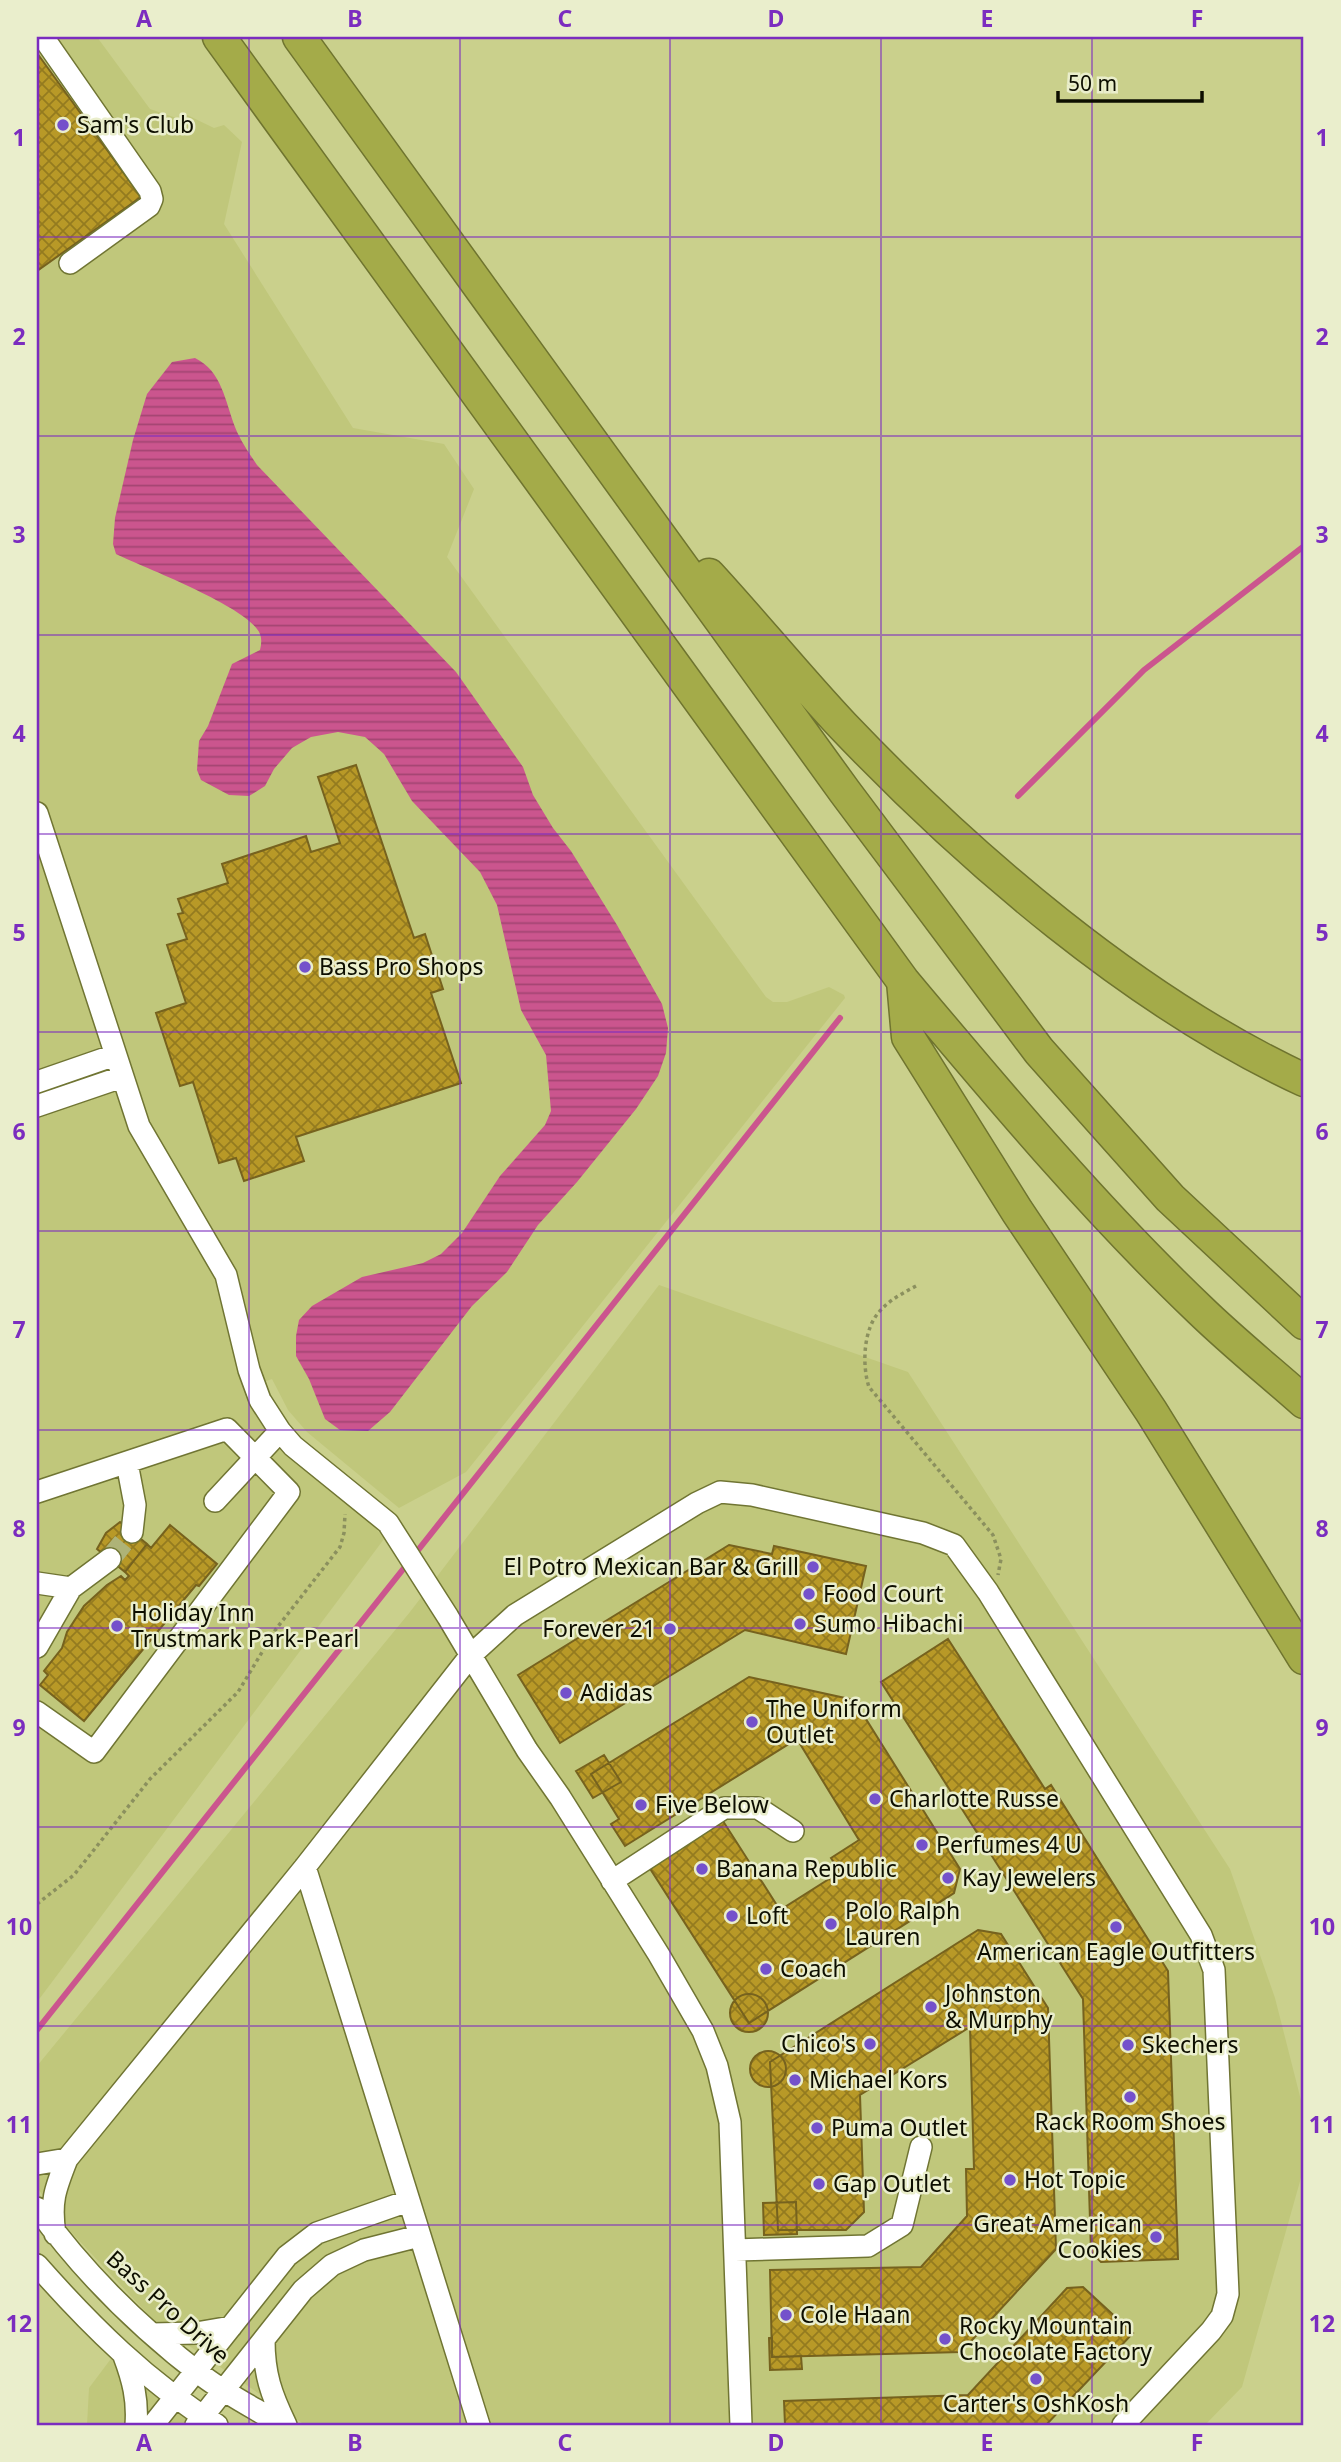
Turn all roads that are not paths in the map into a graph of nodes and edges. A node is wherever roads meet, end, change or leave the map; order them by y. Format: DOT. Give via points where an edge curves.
graph roads {
  1 [pos="43,37"];
  2 [pos="219,37"];
  3 [pos="299,37"];
  4 [pos="69,262"];
  5 [pos="617,477"];
  6 [pos="37,813"];
  7 [pos="903,981"];
  8 [pos="115,1055"];
  9 [pos="122,1077"];
  10 [pos="1304,1080"];
  11 [pos="37,1082"];
  12 [pos="37,1105"];
  13 [pos="1304,1323"];
  14 [pos="1304,1402"];
  15 [pos="280,1431"];
  16 [pos="254,1457"];
  17 [pos="127,1463"];
  18 [pos="37,1492"];
  19 [pos="215,1501"];
  20 [pos="132,1532"];
  21 [pos="110,1559"];
  22 [pos="37,1583"];
  23 [pos="71,1588"];
  24 [pos="37,1647"];
  25 [pos="471,1655"];
  26 [pos="1304,1658"];
  27 [pos="37,1712"];
  28 [pos="793,1831"];
  29 [pos="305,1867"];
  30 [pos="612,1881"];
  31 [pos="921,2147"];
  32 [pos="67,2159"];
  33 [pos="37,2164"];
  34 [pos="408,2201"];
  35 [pos="37,2208"];
  36 [pos="55,2234"];
  37 [pos="419,2236"];
  38 [pos="735,2250"];
  39 [pos="37,2264"];
  40 [pos="231,2327"];
  41 [pos="152,2334"];
  42 [pos="264,2340"];
  43 [pos="123,2354"];
  44 [pos="196,2370"];
  45 [pos="225,2390"];
  46 [pos="175,2397"];
  47 [pos="205,2422"];
  48 [pos="136,2425"];
  49 [pos="153,2425"];
  50 [pos="284,2425"];
  51 [pos="479,2425"];
  52 [pos="741,2425"];
  53 [pos="1123,2425"];
  1 -- 4 [label="street" via="152,199 149,206"];
  2 -- 7 [label="highway"];
  3 -- 5 [label="highway"];
  5 -- 10 [label="highway" via="843,725 978,855 1164,1000"];
  5 -- 13 [label="highway" via="1039,1051 1170,1198"];
  6 -- 8 [label="street"];
  7 -- 14 [label="highway" via="1097,1206 1201,1312"];
  7 -- 26 [label="highway" via="908,1037 1017,1211 1151,1410"];
  8 -- 9 [label="street"];
  8 -- 11 [label="street"];
  9 -- 12 [label="street"];
  9 -- 15 [label="street" via="139,1126 226,1275 249,1370 260,1400"];
  15 -- 16 [label="street"];
  15 -- 25 [label="street" via="388,1523"];
  16 -- 17 [label="street" via="227,1429"];
  16 -- 19 [label="street"];
  16 -- 27 [label="street" via="289,1492 94,1752"];
  17 -- 18 [label="street"];
  17 -- 20 [label="street" via="135,1505"];
  21 -- 23 [label="street"];
  22 -- 23 [label="street"];
  23 -- 24 [label="street"];
  25 -- 29 [label="street"];
  25 -- 30 [label="street"];
  25 -- 53 [label="street" via="515,1615 720,1492 923,1532 954,1545 988,1592 1201,1935 1214,1970 1228,2294 1222,2316 1211,2331"];
  28 -- 30 [label="street" via="758,1808 724,1808"];
  29 -- 32 [label="street"];
  29 -- 34 [label="street"];
  30 -- 38 [label="street" via="686,2000 716,2066 730,2122"];
  31 -- 38 [label="street" via="902,2225 868,2246"];
  32 -- 33 [label="street"];
  32 -- 36 [label="street" via="51,2211"];
  34 -- 37 [label="street"];
  34 -- 40 [label="street" via="317,2233 287,2256"];
  35 -- 36 [label="street, Bass Pro Drive"];
  36 -- 41 [label="street, Bass Pro Drive"];
  37 -- 42 [label="street" via="364,2250 332,2265 303,2290"];
  37 -- 51 [label="street"];
  38 -- 52 [label="street"];
  39 -- 43 [label="street"];
  40 -- 41 [label="street"];
  40 -- 44 [label="street"];
  41 -- 44 [label="street, Bass Pro Drive"];
  42 -- 45 [label="street"];
  42 -- 50 [label="street" via="264,2368"];
  43 -- 46 [label="street"];
  43 -- 48 [label="street" via="137,2401"];
  44 -- 45 [label="street, Bass Pro Drive"];
  44 -- 46 [label="street"];
  45 -- 47 [label="street"];
  45 -- 50 [label="street, Bass Pro Drive"];
  46 -- 47 [label="street"];
  46 -- 49 [label="street"];
}
